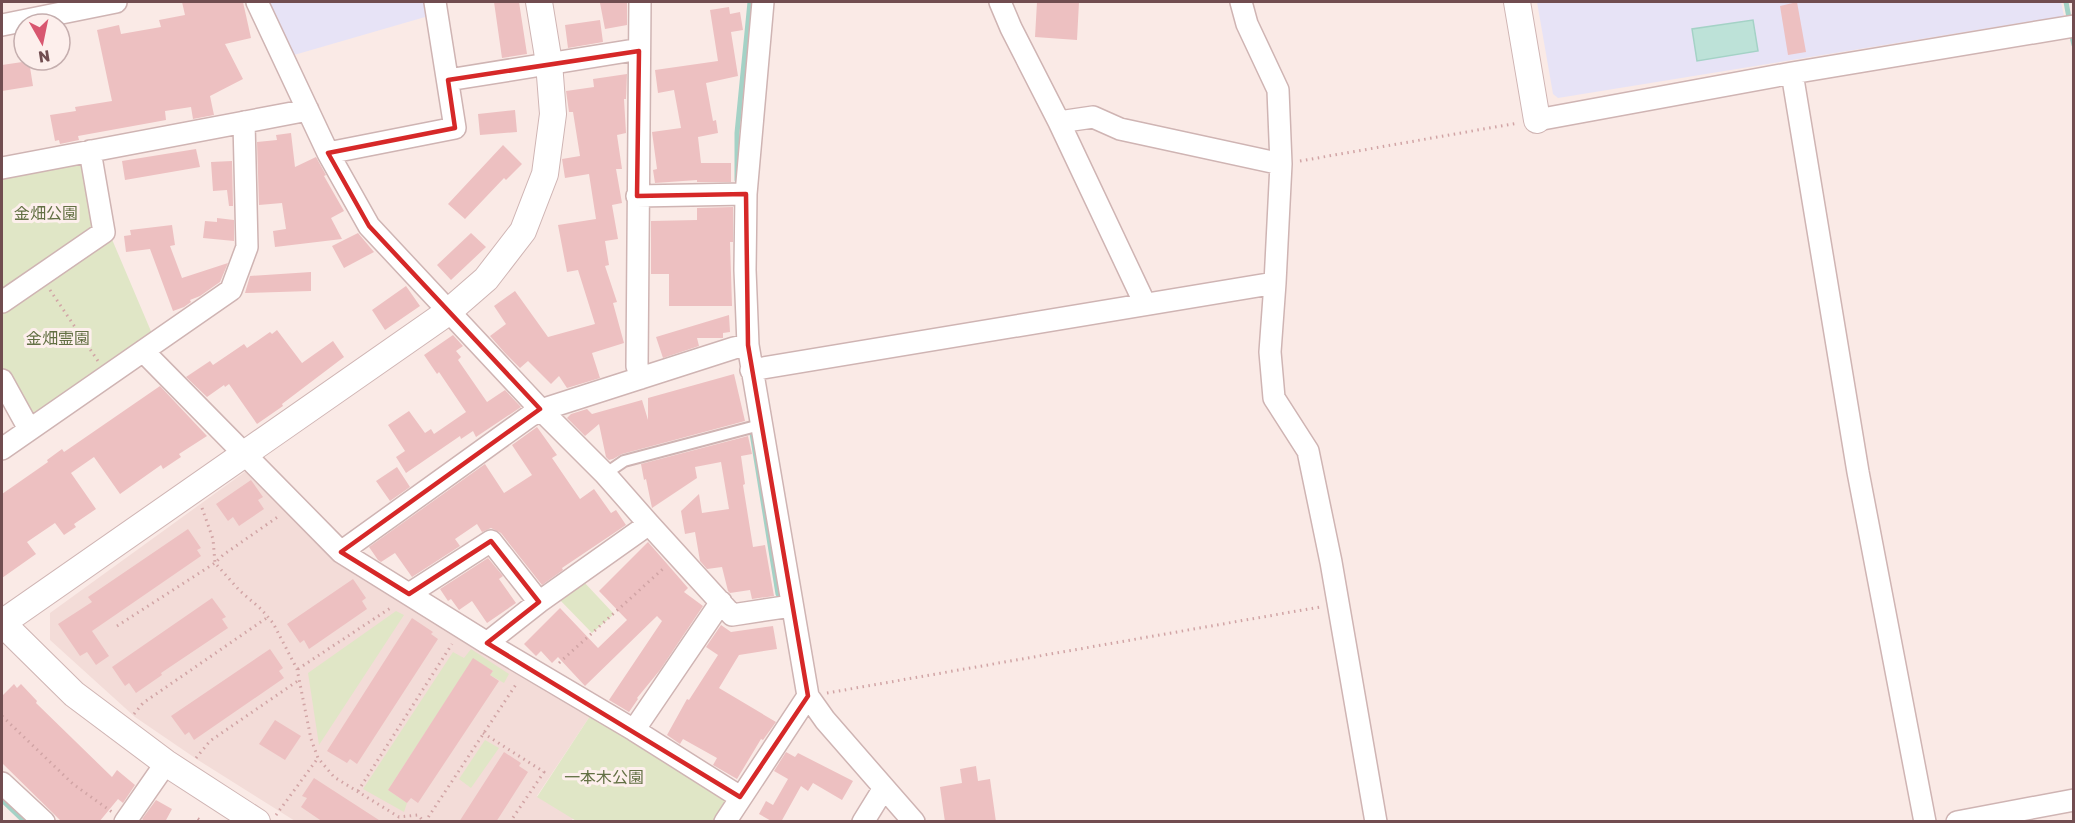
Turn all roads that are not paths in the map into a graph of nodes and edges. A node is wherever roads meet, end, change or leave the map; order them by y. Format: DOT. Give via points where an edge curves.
graph roads {
  1 [pos="116,2"];
  2 [pos="257,2"];
  3 [pos="435,2"];
  4 [pos="539,2"];
  5 [pos="640,2"];
  6 [pos="763,2"];
  7 [pos="1000,2"];
  8 [pos="1241,2"];
  9 [pos="1517,2"];
  10 [pos="2,25"];
  11 [pos="2073,26"];
  12 [pos="639,51"];
  13 [pos="549,63"];
  14 [pos="1792,73"];
  15 [pos="448,80"];
  16 [pos="309,110"];
  17 [pos="1537,120"];
  18 [pos="244,122"];
  19 [pos="1059,122"];
  20 [pos="90,151"];
  21 [pos="328,153"];
  22 [pos="1281,164"];
  23 [pos="2,168"];
  24 [pos="746,194"];
  25 [pos="637,196"];
  26 [pos="1275,283"];
  27 [pos="2,302"];
  28 [pos="1145,304"];
  29 [pos="448,312"];
  30 [pos="748,345"];
  31 [pos="143,351"];
  32 [pos="751,370"];
  33 [pos="640,378"];
  34 [pos="2,380"];
  35 [pos="541,410"];
  36 [pos="760,425"];
  37 [pos="29,429"];
  38 [pos="2,449"];
  39 [pos="244,454"];
  40 [pos="605,474"];
  41 [pos="648,524"];
  42 [pos="341,552"];
  43 [pos="402,600"];
  44 [pos="539,602"];
  45 [pos="721,602"];
  46 [pos="792,606"];
  47 [pos="2,623"];
  48 [pos="487,643"];
  49 [pos="808,696"];
  50 [pos="634,730"];
  51 [pos="166,763"];
  52 [pos="2,783"];
  53 [pos="885,788"];
  54 [pos="740,797"];
  55 [pos="2073,800"];
  56 [pos="266,819"];
  57 [pos="125,821"];
  58 [pos="44,822"];
  59 [pos="724,822"];
  60 [pos="862,822"];
  61 [pos="914,822"];
  62 [pos="1376,822"];
  63 [pos="1925,822"];
  64 [pos="1957,822"];
  1 -- 10 [label="street"];
  2 -- 16 [label="street"];
  3 -- 15 [label="street"];
  4 -- 13 [label="street"];
  5 -- 12 [label="street"];
  6 -- 24 [label="street"];
  7 -- 19 [label="street"];
  8 -- 22 [label="street" via="1278,90"];
  9 -- 17 [label="street"];
  11 -- 14 [label="street"];
  12 -- 13 [label="street"];
  12 -- 25 [label="street"];
  13 -- 15 [label="street"];
  13 -- 29 [label="street" via="554,114 545,174 523,231 486,279"];
  14 -- 17 [label="street"];
  14 -- 63 [label="street" via="1858,472"];
  15 -- 21 [label="street" via="455,128"];
  16 -- 18 [label="street"];
  16 -- 21 [label="street"];
  18 -- 20 [label="street"];
  18 -- 31 [label="street" via="247,247 231,290"];
  19 -- 22 [label="street" via="1093,117 1120,129"];
  19 -- 28 [label="street"];
  20 -- 23 [label="street"];
  20 -- 27 [label="street" via="104,232"];
  21 -- 29 [label="street" via="369,226"];
  22 -- 26 [label="street"];
  24 -- 25 [label="street"];
  24 -- 30 [label="street"];
  25 -- 33 [label="street"];
  26 -- 28 [label="street"];
  26 -- 62 [label="street" via="1270,351 1274,398 1308,451"];
  28 -- 32 [label="street"];
  29 -- 35 [label="street"];
  29 -- 39 [label="street"];
  30 -- 32 [label="street"];
  30 -- 33 [label="street"];
  31 -- 37 [label="street"];
  31 -- 39 [label="street"];
  32 -- 36 [label="street"];
  33 -- 35 [label="street"];
  34 -- 37 [label="street"];
  35 -- 40 [label="street"];
  35 -- 42 [label="street"];
  36 -- 40 [label="lane" via="624,460"];
  36 -- 46 [label="street"];
  37 -- 38 [label="street"];
  39 -- 42 [label="street"];
  39 -- 47 [label="street"];
  40 -- 41 [label="street"];
  41 -- 44 [label="street"];
  41 -- 45 [label="street"];
  42 -- 43 [label="street"];
  43 -- 44 [label="street" via="491,541"];
  43 -- 48 [label="street"];
  44 -- 48 [label="street"];
  45 -- 46 [label="street" via="732,615"];
  45 -- 50 [label="street"];
  46 -- 49 [label="street"];
  47 -- 51 [label="street" via="74,694"];
  48 -- 50 [label="street"];
  49 -- 53 [label="street"];
  49 -- 54 [label="street"];
  50 -- 54 [label="street"];
  51 -- 56 [label="street"];
  51 -- 57 [label="street"];
  52 -- 58 [label="street"];
  53 -- 60 [label="street"];
  53 -- 61 [label="street"];
  54 -- 59 [label="street"];
  55 -- 64 [label="street"];
}
